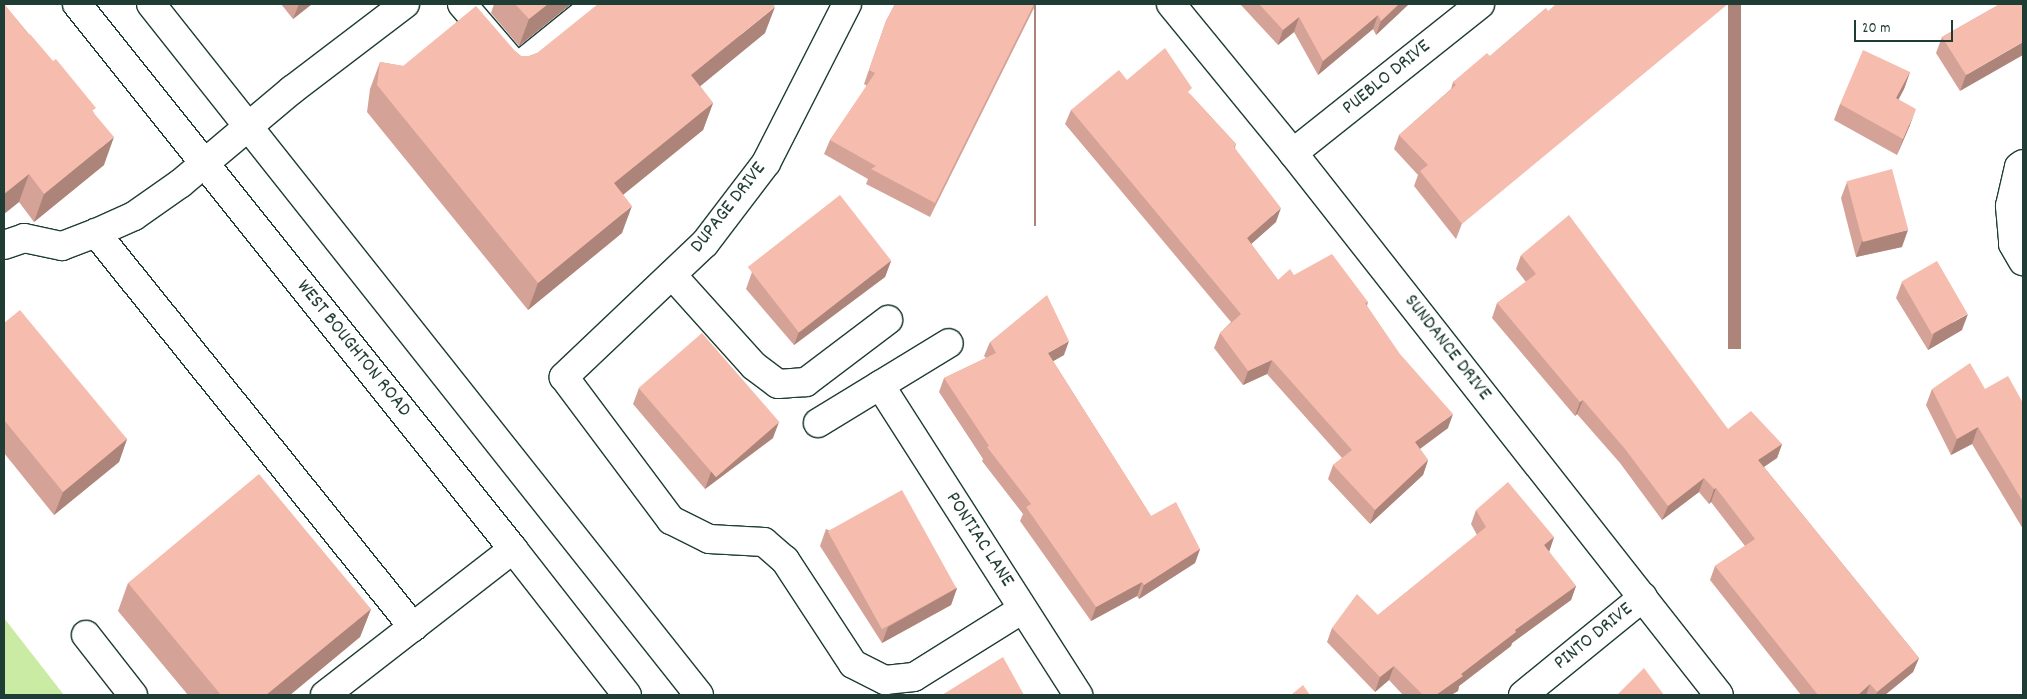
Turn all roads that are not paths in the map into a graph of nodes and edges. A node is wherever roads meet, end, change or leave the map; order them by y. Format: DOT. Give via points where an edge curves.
graph roads {
  1 [pos="77,4"];
  2 [pos="151,4"];
  3 [pos="405,4"];
  4 [pos="462,4"];
  5 [pos="596,4"];
  6 [pos="847,4"];
  7 [pos="1171,4"];
  8 [pos="1480,4"];
  9 [pos="249,128"];
  10 [pos="1293,153"];
  11 [pos="205,163"];
  12 [pos="2023,164"];
  13 [pos="96,233"];
  14 [pos="4,245"];
  15 [pos="2023,261"];
  16 [pos="672,275"];
  17 [pos="888,320"];
  18 [pos="949,343"];
  19 [pos="880,385"];
  20 [pos="818,423"];
  21 [pos="513,549"];
  22 [pos="1643,597"];
  23 [pos="1024,610"];
  24 [pos="413,627"];
  25 [pos="86,634"];
  26 [pos="132,695"];
  27 [pos="325,695"];
  28 [pos="627,695"];
  29 [pos="699,695"];
  30 [pos="1078,695"];
  31 [pos="1523,695"];
  32 [pos="1719,695"];
  1 -- 11 [label="street, WEST BOUGHTON ROAD"];
  2 -- 9 [label="street"];
  3 -- 9 [label="street" via="292,90"];
  4 -- 5 [label="street" via="517,68"];
  6 -- 16 [label="street, DUPAGE DRIVE" via="766,163 705,243"];
  7 -- 10 [label="street, SUNDANCE DRIVE"];
  8 -- 10 [label="street, PUEBLO DRIVE"];
  9 -- 11 [label="street"];
  9 -- 29 [label="street"];
  10 -- 22 [label="street, SUNDANCE DRIVE"];
  11 -- 13 [label="street" via="134,216"];
  11 -- 21 [label="street, WEST BOUGHTON ROAD"];
  12 -- 15 [label="street" via="2019,167 2010,206 2013,244"];
  13 -- 14 [label="street" via="62,246 24,238"];
  13 -- 24 [label="street"];
  16 -- 17 [label="street" via="754,366 778,384 806,382"];
  16 -- 23 [label="street, DUPAGE DRIVE" via="564,377 671,520 709,539 764,542 786,560 853,664 885,680 914,677"];
  18 -- 19 [label="street"];
  19 -- 20 [label="street"];
  19 -- 23 [label="street, PONTIAC LANE"];
  21 -- 24 [label="street"];
  21 -- 28 [label="street, WEST BOUGHTON ROAD"];
  22 -- 31 [label="street, PINTO DRIVE"];
  22 -- 32 [label="street, SUNDANCE DRIVE"];
  23 -- 30 [label="street, PONTIAC LANE"];
  24 -- 27 [label="street"];
  25 -- 26 [label="street"];
}
